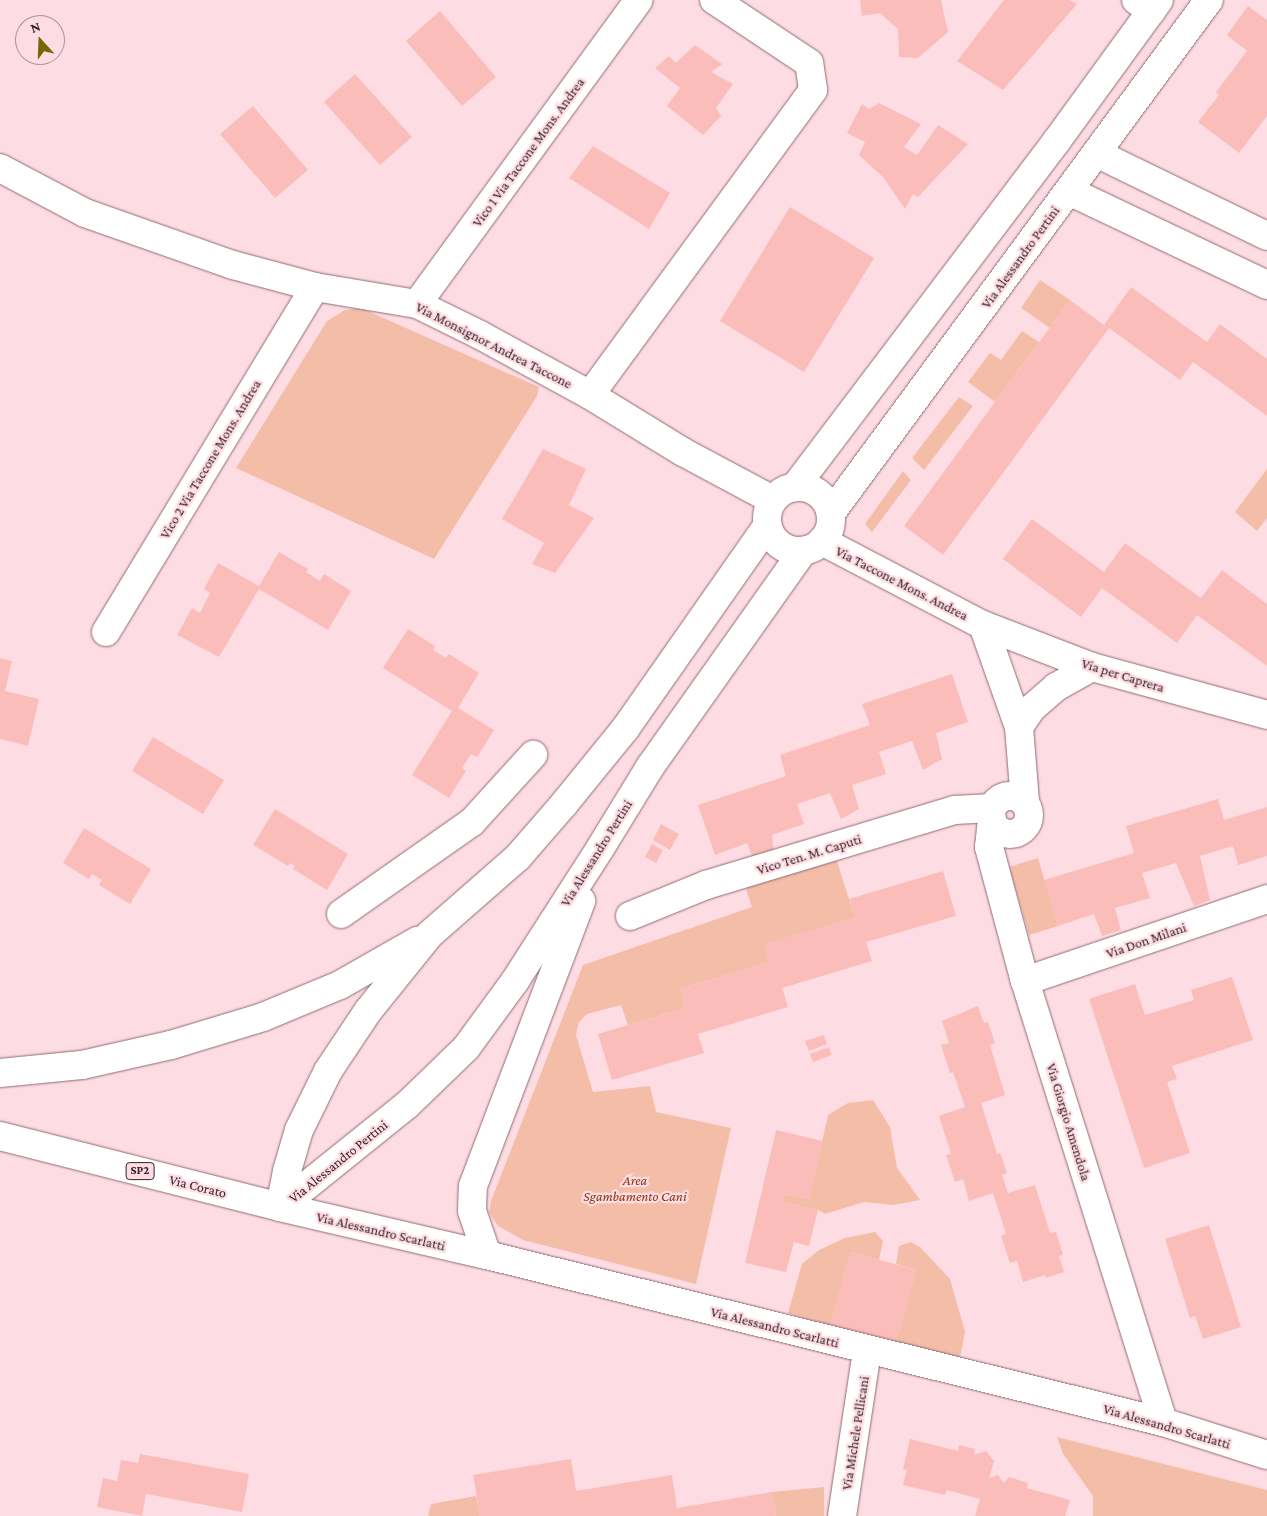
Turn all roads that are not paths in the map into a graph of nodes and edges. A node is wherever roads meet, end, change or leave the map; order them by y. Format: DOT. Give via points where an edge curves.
graph roads {
  1 [pos="639,0"];
  2 [pos="714,0"];
  3 [pos="1209,0"];
  4 [pos="1149,4"];
  5 [pos="1096,153"];
  6 [pos="0,168"];
  7 [pos="1069,191"];
  8 [pos="1267,236"];
  9 [pos="1267,285"];
  10 [pos="315,286"];
  11 [pos="417,304"];
  12 [pos="590,395"];
  13 [pos="779,504"];
  14 [pos="831,513"];
  15 [pos="812,546"];
  16 [pos="983,625"];
  17 [pos="106,632"];
  18 [pos="1092,667"];
  19 [pos="1267,715"];
  20 [pos="1019,727"];
  21 [pos="533,755"];
  22 [pos="992,814"];
  23 [pos="601,847"];
  24 [pos="1267,899"];
  25 [pos="341,914"];
  26 [pos="630,916"];
  27 [pos="429,935"];
  28 [pos="1025,981"];
  29 [pos="0,1074"];
  30 [pos="0,1136"];
  31 [pos="280,1207"];
  32 [pos="487,1255"];
  33 [pos="868,1350"];
  34 [pos="1163,1422"];
  35 [pos="1267,1455"];
  36 [pos="842,1516"];
  1 -- 11 [label="main road, Vico 1 Via Taccone Mons. Andrea"];
  2 -- 12 [label="main road" via="809,63 813,90"];
  3 -- 5 [label="main road, Via Alessandro Pertini"];
  4 -- 13 [label="main road, Via Alessandro Pertini" via="1050,149"];
  5 -- 7 [label="main road, Via Alessandro Pertini"];
  5 -- 8 [label="main road"];
  6 -- 10 [label="main road, Via Monsignor Andrea Taccone" via="85,213 233,265"];
  7 -- 9 [label="main road"];
  7 -- 14 [label="main road, Via Alessandro Pertini"];
  10 -- 11 [label="main road, Via Monsignor Andrea Taccone"];
  10 -- 17 [label="main road, Vico 2 Via Taccone Mons. Andrea"];
  11 -- 12 [label="main road, Via Monsignor Andrea Taccone"];
  12 -- 13 [label="main road, Via Monsignor Andrea Taccone" via="683,452"];
  13 -- 14 [label="main road" via="805,487 822,496"];
  13 -- 15 [label="main road" via="777,542 785,548"];
  13 -- 27 [label="main road, Via Alessandro Pertini" via="625,729 518,857"];
  14 -- 15 [label="main road" via="828,533"];
  15 -- 16 [label="main road, Via Taccone Mons. Andrea"];
  15 -- 23 [label="main road, Via Alessandro Pertini" via="650,767"];
  16 -- 18 [label="main road, Via per Caprera"];
  16 -- 20 [label="main road"];
  18 -- 19 [label="main road, Via per Caprera"];
  18 -- 20 [label="main road" via="1056,687 1032,708"];
  20 -- 22 [label="main road" via="1029,820 1017,833 1005,833 994,825"];
  21 -- 25 [label="main road" via="472,822"];
  22 -- 26 [label="main road, Vico Ten. M. Caputi" via="955,810 706,885"];
  22 -- 28 [label="main road, Via Giorgio Amendola" via="989,847"];
  23 -- 31 [label="main road, Via Alessandro Pertini" via="515,982 466,1048 407,1105"];
  23 -- 32 [label="main road" via="473,1186 472,1211"];
  24 -- 28 [label="main road, Via Don Milani"];
  27 -- 29 [label="main road" via="340,985 263,1017 171,1045 82,1065"];
  27 -- 31 [label="main road, Via Alessandro Pertini" via="368,1012 328,1071 299,1130"];
  28 -- 34 [label="main road, Via Giorgio Amendola"];
  30 -- 31 [label="main road, Via Corato / SP2"];
  31 -- 32 [label="main road, Via Alessandro Scarlatti"];
  32 -- 33 [label="main road, Via Alessandro Scarlatti"];
  33 -- 34 [label="main road, Via Alessandro Scarlatti"];
  33 -- 36 [label="main road, Via Michele Pellicani"];
  34 -- 35 [label="main road, Via Alessandro Scarlatti"];
}
